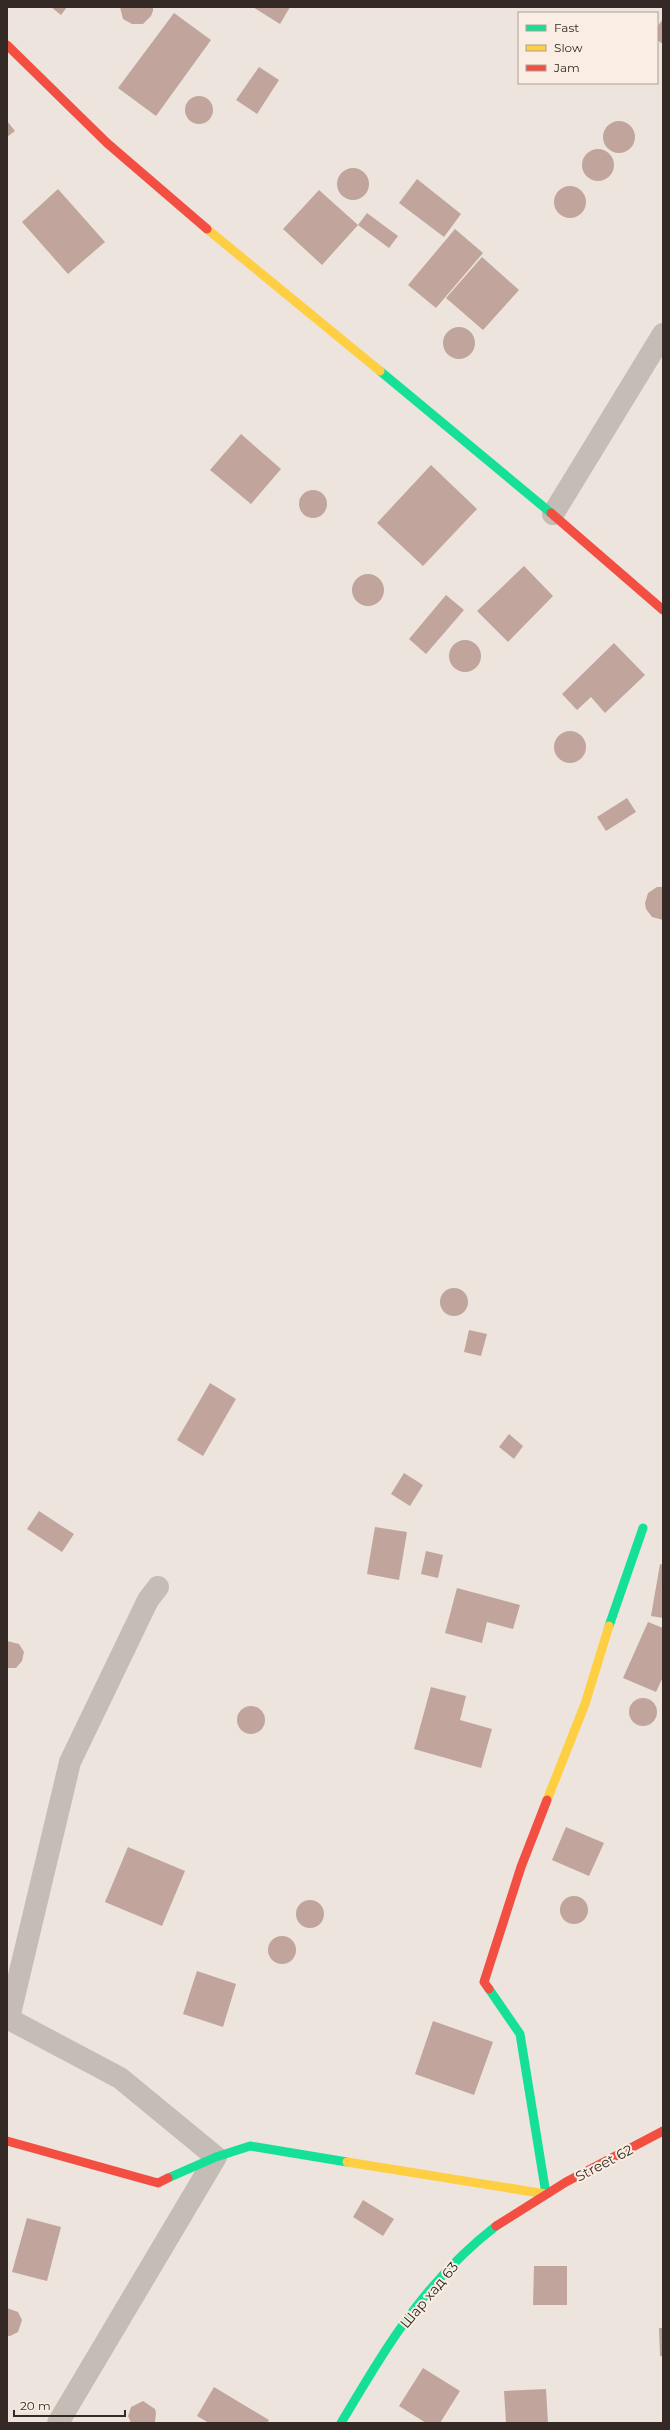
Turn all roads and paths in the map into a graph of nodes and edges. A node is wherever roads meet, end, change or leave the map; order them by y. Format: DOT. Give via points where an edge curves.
graph roads {
  1 [pos="7,45"];
  2 [pos="663,334"];
  3 [pos="553,514"];
  4 [pos="663,610"];
  5 [pos="643,1528"];
  6 [pos="158,1586"];
  7 [pos="8,2018"];
  8 [pos="663,2131"];
  9 [pos="7,2141"];
  10 [pos="216,2157"];
  11 [pos="546,2194"];
  12 [pos="58,2423"];
  13 [pos="341,2423"];
  1 -- 3 [label="street" via="38,78 152,184"];
  2 -- 3 [label="street"];
  3 -- 4 [label="street"];
  5 -- 11 [label="street" via="585,1704 521,1867 484,1982 520,2034"];
  6 -- 7 [label="street" via="148,1600 70,1762"];
  7 -- 10 [label="street" via="120,2078"];
  8 -- 11 [label="street, Street 62"];
  9 -- 10 [label="street" via="158,2183"];
  10 -- 11 [label="street" via="250,2146"];
  10 -- 12 [label="street"];
  11 -- 13 [label="street, Шар хад 63" via="510,2216 475,2243 434,2284 396,2333"];
}
